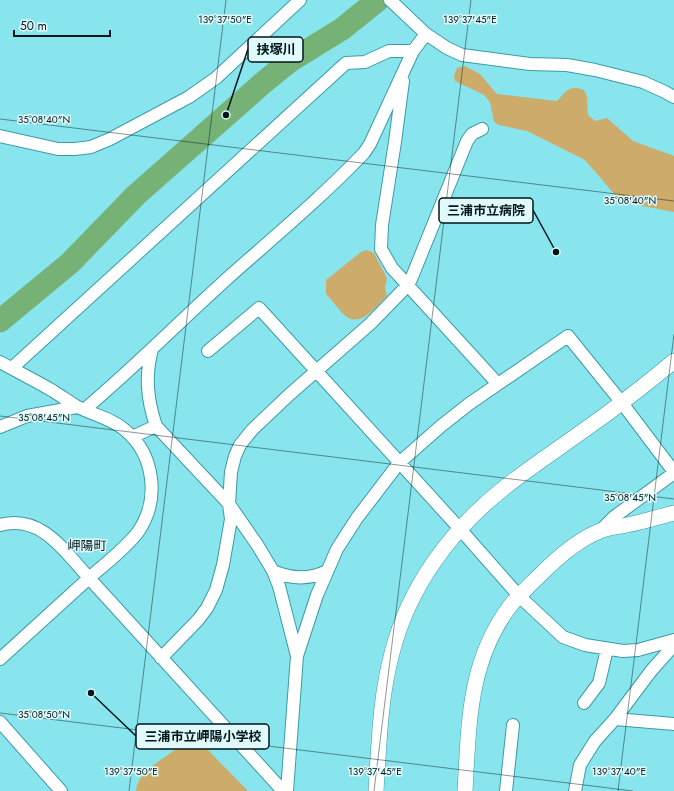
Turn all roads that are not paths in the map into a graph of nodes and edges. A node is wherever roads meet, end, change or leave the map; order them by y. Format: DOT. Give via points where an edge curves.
graph roads {
  1 [pos="300,0"];
  2 [pos="392,1"];
  3 [pos="426,34"];
  4 [pos="413,51"];
  5 [pos="405,70"];
  6 [pos="674,97"];
  7 [pos="482,129"];
  8 [pos="0,136"];
  9 [pos="408,285"];
  10 [pos="152,349"];
  11 [pos="208,351"];
  12 [pos="674,361"];
  13 [pos="0,362"];
  14 [pos="12,368"];
  15 [pos="315,371"];
  16 [pos="498,384"];
  17 [pos="622,403"];
  18 [pos="81,408"];
  19 [pos="156,426"];
  20 [pos="0,427"];
  21 [pos="132,437"];
  22 [pos="398,463"];
  23 [pos="674,472"];
  24 [pos="229,504"];
  25 [pos="674,513"];
  26 [pos="0,525"];
  27 [pos="460,529"];
  28 [pos="601,530"];
  29 [pos="273,570"];
  30 [pos="327,571"];
  31 [pos="89,578"];
  32 [pos="519,596"];
  33 [pos="674,640"];
  34 [pos="674,645"];
  35 [pos="608,649"];
  36 [pos="297,656"];
  37 [pos="161,658"];
  38 [pos="0,659"];
  39 [pos="584,703"];
  40 [pos="615,719"];
  41 [pos="0,722"];
  42 [pos="674,724"];
  43 [pos="512,725"];
  44 [pos="61,791"];
  45 [pos="283,791"];
  46 [pos="287,791"];
  47 [pos="376,791"];
  48 [pos="465,791"];
  49 [pos="506,791"];
  50 [pos="575,791"];
  1 -- 8 [label="street" via="210,82 189,97 110,139 91,146 58,149"];
  2 -- 3 [label="street"];
  3 -- 4 [label="street"];
  3 -- 6 [label="street" via="462,55 595,70 643,82"];
  4 -- 5 [label="street"];
  4 -- 14 [label="street" via="389,51 366,62 346,63"];
  5 -- 9 [label="street" via="382,225 381,249 392,268"];
  5 -- 10 [label="street" via="364,153"];
  7 -- 9 [label="street" via="466,141"];
  9 -- 15 [label="street" via="370,324"];
  9 -- 16 [label="street"];
  10 -- 18 [label="street"];
  10 -- 19 [label="street" via="147,374 148,395"];
  11 -- 15 [label="street" via="259,308"];
  12 -- 17 [label="street"];
  13 -- 14 [label="street"];
  14 -- 18 [label="street"];
  15 -- 22 [label="street"];
  15 -- 24 [label="street" via="252,430 240,445 231,472"];
  16 -- 17 [label="street" via="568,336"];
  16 -- 22 [label="street" via="468,404"];
  17 -- 23 [label="street"];
  17 -- 27 [label="street" via="504,488"];
  18 -- 20 [label="street" via="27,416"];
  18 -- 21 [label="street" via="115,423"];
  19 -- 21 [label="street"];
  19 -- 24 [label="street"];
  21 -- 31 [label="street" via="150,468 152,487 149,508 137,532"];
  22 -- 27 [label="street"];
  22 -- 30 [label="street" via="357,518 337,549"];
  23 -- 28 [label="street" via="614,517"];
  24 -- 29 [label="street"];
  24 -- 37 [label="street" via="229,536 216,590 198,620"];
  25 -- 28 [label="street"];
  26 -- 31 [label="street" via="17,523 41,529"];
  27 -- 32 [label="street"];
  27 -- 47 [label="street" via="438,556 418,588 401,624 392,652 386,680"];
  28 -- 32 [label="street" via="576,545 546,569"];
  29 -- 30 [label="street" via="282,575 301,578 319,576"];
  29 -- 36 [label="street"];
  30 -- 36 [label="street"];
  31 -- 37 [label="street"];
  31 -- 38 [label="street"];
  32 -- 35 [label="street" via="563,637 585,645"];
  32 -- 48 [label="street" via="499,624 480,663 470,711"];
  33 -- 35 [label="street" via="638,650"];
  34 -- 40 [label="street"];
  35 -- 39 [label="street" via="599,682"];
  36 -- 46 [label="street"];
  37 -- 45 [label="street"];
  40 -- 42 [label="street"];
  40 -- 50 [label="street" via="595,741 580,764"];
  41 -- 44 [label="street"];
  43 -- 49 [label="street"];
}
